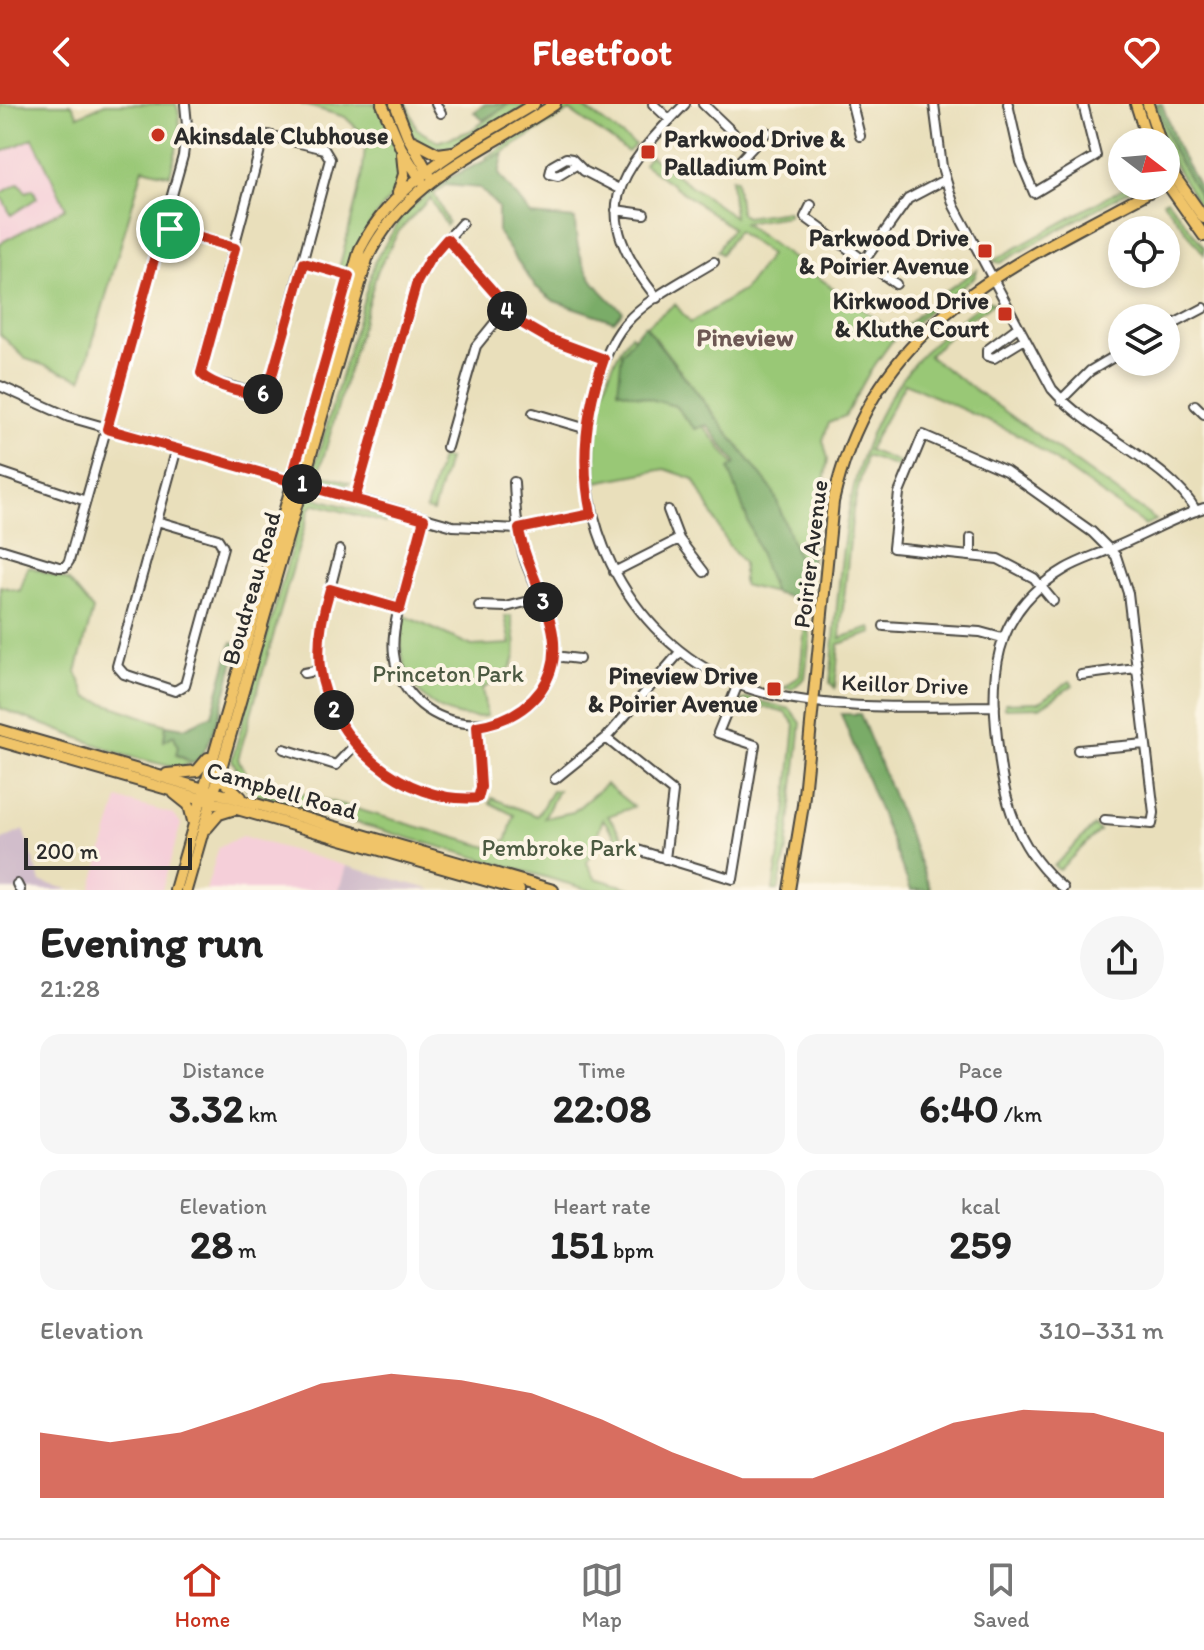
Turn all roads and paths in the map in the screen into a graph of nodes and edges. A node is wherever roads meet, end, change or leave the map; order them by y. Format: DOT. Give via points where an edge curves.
graph roads {
  1 [pos="185,104"];
  2 [pos="382,104"];
  3 [pos="395,104"];
  4 [pos="534,104"];
  5 [pos="555,104"];
  6 [pos="653,104"];
  7 [pos="685,104"];
  8 [pos="703,104"];
  9 [pos="852,104"];
  10 [pos="934,104"];
  11 [pos="1008,104"];
  12 [pos="1083,104"];
  13 [pos="1136,104"];
  14 [pos="1148,104"];
  15 [pos="670,120"];
  16 [pos="1144,128"];
  17 [pos="1156,128"];
  18 [pos="767,132"];
  19 [pos="860,136"];
  20 [pos="408,137"];
  21 [pos="401,148"];
  22 [pos="749,148"];
  23 [pos="458,151"];
  24 [pos="576,165"];
  25 [pos="734,167"];
  26 [pos="425,178"];
  27 [pos="944,180"];
  28 [pos="619,189"];
  29 [pos="1180,193"];
  30 [pos="398,194"];
  31 [pos="1180,199"];
  32 [pos="1133,200"];
  33 [pos="811,205"];
  34 [pos="616,210"];
  35 [pos="644,214"];
  36 [pos="1204,218"];
  37 [pos="462,223"];
  38 [pos="163,227"];
  39 [pos="1204,236"];
  40 [pos="447,239"];
  41 [pos="235,248"];
  42 [pos="864,261"];
  43 [pos="714,262"];
  44 [pos="304,263"];
  45 [pos="349,276"];
  46 [pos="993,280"];
  47 [pos="896,284"];
  48 [pos="657,298"];
  49 [pos="1204,308"];
  50 [pos="506,309"];
  51 [pos="1180,321"];
  52 [pos="1018,327"];
  53 [pos="1025,339"];
  54 [pos="604,359"];
  55 [pos="1108,360"];
  56 [pos="0,386"];
  57 [pos="1061,400"];
  58 [pos="1195,405"];
  59 [pos="533,413"];
  60 [pos="1204,414"];
  61 [pos="107,429"];
  62 [pos="587,429"];
  63 [pos="447,447"];
  64 [pos="177,448"];
  65 [pos="0,472"];
  66 [pos="296,482"];
  67 [pos="514,482"];
  68 [pos="355,499"];
  69 [pos="86,501"];
  70 [pos="668,510"];
  71 [pos="1200,510"];
  72 [pos="591,514"];
  73 [pos="424,519"];
  74 [pos="157,521"];
  75 [pos="519,529"];
  76 [pos="971,538"];
  77 [pos="679,539"];
  78 [pos="0,549"];
  79 [pos="1111,549"];
  80 [pos="340,550"];
  81 [pos="971,554"];
  82 [pos="614,572"];
  83 [pos="704,572"];
  84 [pos="1041,586"];
  85 [pos="330,589"];
  86 [pos="541,598"];
  87 [pos="1053,601"];
  88 [pos="479,606"];
  89 [pos="400,609"];
  90 [pos="884,626"];
  91 [pos="1002,638"];
  92 [pos="680,652"];
  93 [pos="554,656"];
  94 [pos="579,659"];
  95 [pos="1136,668"];
  96 [pos="320,670"];
  97 [pos="304,673"];
  98 [pos="1081,675"];
  99 [pos="738,684"];
  100 [pos="813,701"];
  101 [pos="995,706"];
  102 [pos="477,726"];
  103 [pos="0,730"];
  104 [pos="606,738"];
  105 [pos="0,741"];
  106 [pos="217,742"];
  107 [pos="1145,744"];
  108 [pos="355,745"];
  109 [pos="284,749"];
  110 [pos="1078,750"];
  111 [pos="57,751"];
  112 [pos="222,767"];
  113 [pos="157,775"];
  114 [pos="555,779"];
  115 [pos="166,787"];
  116 [pos="208,795"];
  117 [pos="249,803"];
  118 [pos="237,808"];
  119 [pos="1105,820"];
  120 [pos="194,825"];
  121 [pos="631,848"];
  122 [pos="197,852"];
  123 [pos="665,859"];
  124 [pos="1063,888"];
  125 [pos="175,890"];
  126 [pos="186,890"];
  127 [pos="519,890"];
  128 [pos="553,890"];
  129 [pos="789,890"];
  1 -- 38 [label="street" via="185,148"];
  2 -- 21 [label="main road"];
  3 -- 20 [label="main road"];
  4 -- 23 [label="main road, Boudreau Road"];
  5 -- 26 [label="main road, Boudreau Road"];
  6 -- 15 [label="street"];
  7 -- 15 [label="street"];
  8 -- 22 [label="street"];
  9 -- 19 [label="street"];
  10 -- 27 [label="street"];
  11 -- 12 [label="street" via="1034,193 1096,156"];
  13 -- 16 [label="main road"];
  14 -- 17 [label="main road"];
  15 -- 28 [label="street" via="641,151"];
  18 -- 22 [label="street"];
  20 -- 23 [label="main road" via="438,154"];
  20 -- 26 [label="main road"];
  21 -- 26 [label="main road"];
  21 -- 30 [label="main road" via="404,171"];
  22 -- 25 [label="street"];
  23 -- 26 [label="main road, Boudreau Road"];
  24 -- 28 [label="street"];
  26 -- 30 [label="main road, Boudreau Road"];
  26 -- 66 [label="main road, Boudreau Road" via="393,215 367,259"];
  27 -- 42 [label="street" via="908,199"];
  27 -- 46 [label="street"];
  28 -- 34 [label="street"];
  29 -- 36 [label="main road"];
  30 -- 45 [label="main road, Boudreau Road" via="371,229"];
  31 -- 39 [label="main road"];
  32 -- 46 [label="main road, Poirier Avenue"];
  33 -- 42 [label="street" via="805,217"];
  34 -- 35 [label="street"];
  34 -- 48 [label="street" via="623,251"];
  37 -- 40 [label="street"];
  38 -- 41 [label="street"];
  38 -- 61 [label="street"];
  40 -- 50 [label="street"];
  40 -- 68 [label="street" via="417,282"];
  41 -- 44 [label="street" via="262,142 273,135 324,149 330,156"];
  41 -- 44 [label="street" via="201,373 207,380 256,394 268,390"];
  42 -- 47 [label="street"];
  43 -- 48 [label="street, Keillor Drive"];
  44 -- 45 [label="street"];
  45 -- 66 [label="main road, Boudreau Road"];
  46 -- 52 [label="street"];
  46 -- 100 [label="main road, Poirier Avenue" via="941,315 906,349 877,387 855,429 833,502"];
  48 -- 54 [label="street, Keillor Drive" via="624,325"];
  49 -- 51 [label="street"];
  50 -- 54 [label="street" via="532,331"];
  50 -- 63 [label="street" via="476,346"];
  52 -- 53 [label="street"];
  52 -- 53 [label="street" via="987,350 987,356 994,358"];
  53 -- 57 [label="street"];
  54 -- 62 [label="street, Keillor Drive"];
  55 -- 57 [label="street"];
  56 -- 61 [label="street" via="48,411"];
  57 -- 71 [label="street" via="1177,486"];
  58 -- 60 [label="street"];
  59 -- 62 [label="street"];
  61 -- 64 [label="street"];
  61 -- 69 [label="street"];
  62 -- 72 [label="street, Keillor Drive" via="585,474"];
  64 -- 66 [label="street"];
  64 -- 74 [label="street"];
  65 -- 69 [label="street"];
  66 -- 68 [label="street"];
  66 -- 106 [label="main road, Boudreau Road"];
  66 -- 112 [label="main road, Boudreau Road"];
  67 -- 75 [label="street"];
  68 -- 73 [label="street"];
  69 -- 78 [label="street" via="65,567"];
  70 -- 77 [label="street"];
  71 -- 79 [label="street"];
  72 -- 75 [label="street"];
  72 -- 82 [label="street, Keillor Drive"];
  73 -- 75 [label="street" via="478,530"];
  73 -- 89 [label="street"];
  74 -- 74 [label="street" via="117,666 124,674 177,691 185,685 223,547 215,538"];
  75 -- 86 [label="street" via="524,558"];
  76 -- 81 [label="street"];
  77 -- 82 [label="street"];
  77 -- 83 [label="street"];
  79 -- 81 [label="street" via="1006,471 923,435 899,493 893,548"];
  79 -- 84 [label="street" via="1068,567"];
  79 -- 95 [label="street" via="1128,593"];
  80 -- 85 [label="street"];
  81 -- 84 [label="street" via="1015,566"];
  82 -- 92 [label="street, Keillor Drive" via="639,610"];
  84 -- 87 [label="street"];
  84 -- 91 [label="street"];
  85 -- 89 [label="street"];
  85 -- 96 [label="street" via="322,619"];
  86 -- 88 [label="street" via="506,607"];
  86 -- 93 [label="street" via="554,629"];
  89 -- 102 [label="street" via="393,650 407,690 438,717"];
  90 -- 91 [label="street"];
  91 -- 101 [label="street" via="994,673"];
  92 -- 99 [label="street, Keillor Drive"];
  92 -- 104 [label="street"];
  93 -- 94 [label="street"];
  93 -- 102 [label="street" via="545,684 523,709"];
  95 -- 98 [label="street"];
  95 -- 107 [label="street"];
  96 -- 97 [label="street"];
  96 -- 108 [label="street"];
  99 -- 100 [label="street, Keillor Drive"];
  99 -- 123 [label="street" via="718,733 755,745 737,871 733,879"];
  100 -- 101 [label="street, Keillor Drive"];
  100 -- 129 [label="main road, Poirier Avenue"];
  101 -- 124 [label="street" via="1000,763 1019,836"];
  102 -- 108 [label="street" via="478,798 414,787"];
  103 -- 111 [label="main road, Campbell Road"];
  104 -- 114 [label="street"];
  104 -- 123 [label="street" via="673,792"];
  105 -- 111 [label="main road, Campbell Road"];
  106 -- 113 [label="main road" via="197,771"];
  106 -- 116 [label="main road, Boudreau Road"];
  107 -- 110 [label="street"];
  107 -- 119 [label="street" via="1152,824"];
  108 -- 109 [label="street" via="336,765"];
  111 -- 113 [label="main road, Campbell Road"];
  111 -- 115 [label="main road, Campbell Road"];
  112 -- 116 [label="main road, Boudreau Road"];
  112 -- 117 [label="main road" via="228,786"];
  113 -- 116 [label="main road, Campbell Road"];
  115 -- 116 [label="main road, Campbell Road"];
  115 -- 120 [label="main road" via="189,805"];
  116 -- 117 [label="main road, Campbell Road"];
  116 -- 118 [label="main road, Campbell Road"];
  116 -- 120 [label="main road, Boudreau Road"];
  116 -- 122 [label="main road, Boudreau Road"];
  117 -- 128 [label="main road, Campbell Road"];
  118 -- 122 [label="main road" via="214,818"];
  118 -- 127 [label="main road, Campbell Road"];
  120 -- 125 [label="main road, Boudreau Road"];
  121 -- 123 [label="street"];
  122 -- 126 [label="main road, Boudreau Road"];
}
